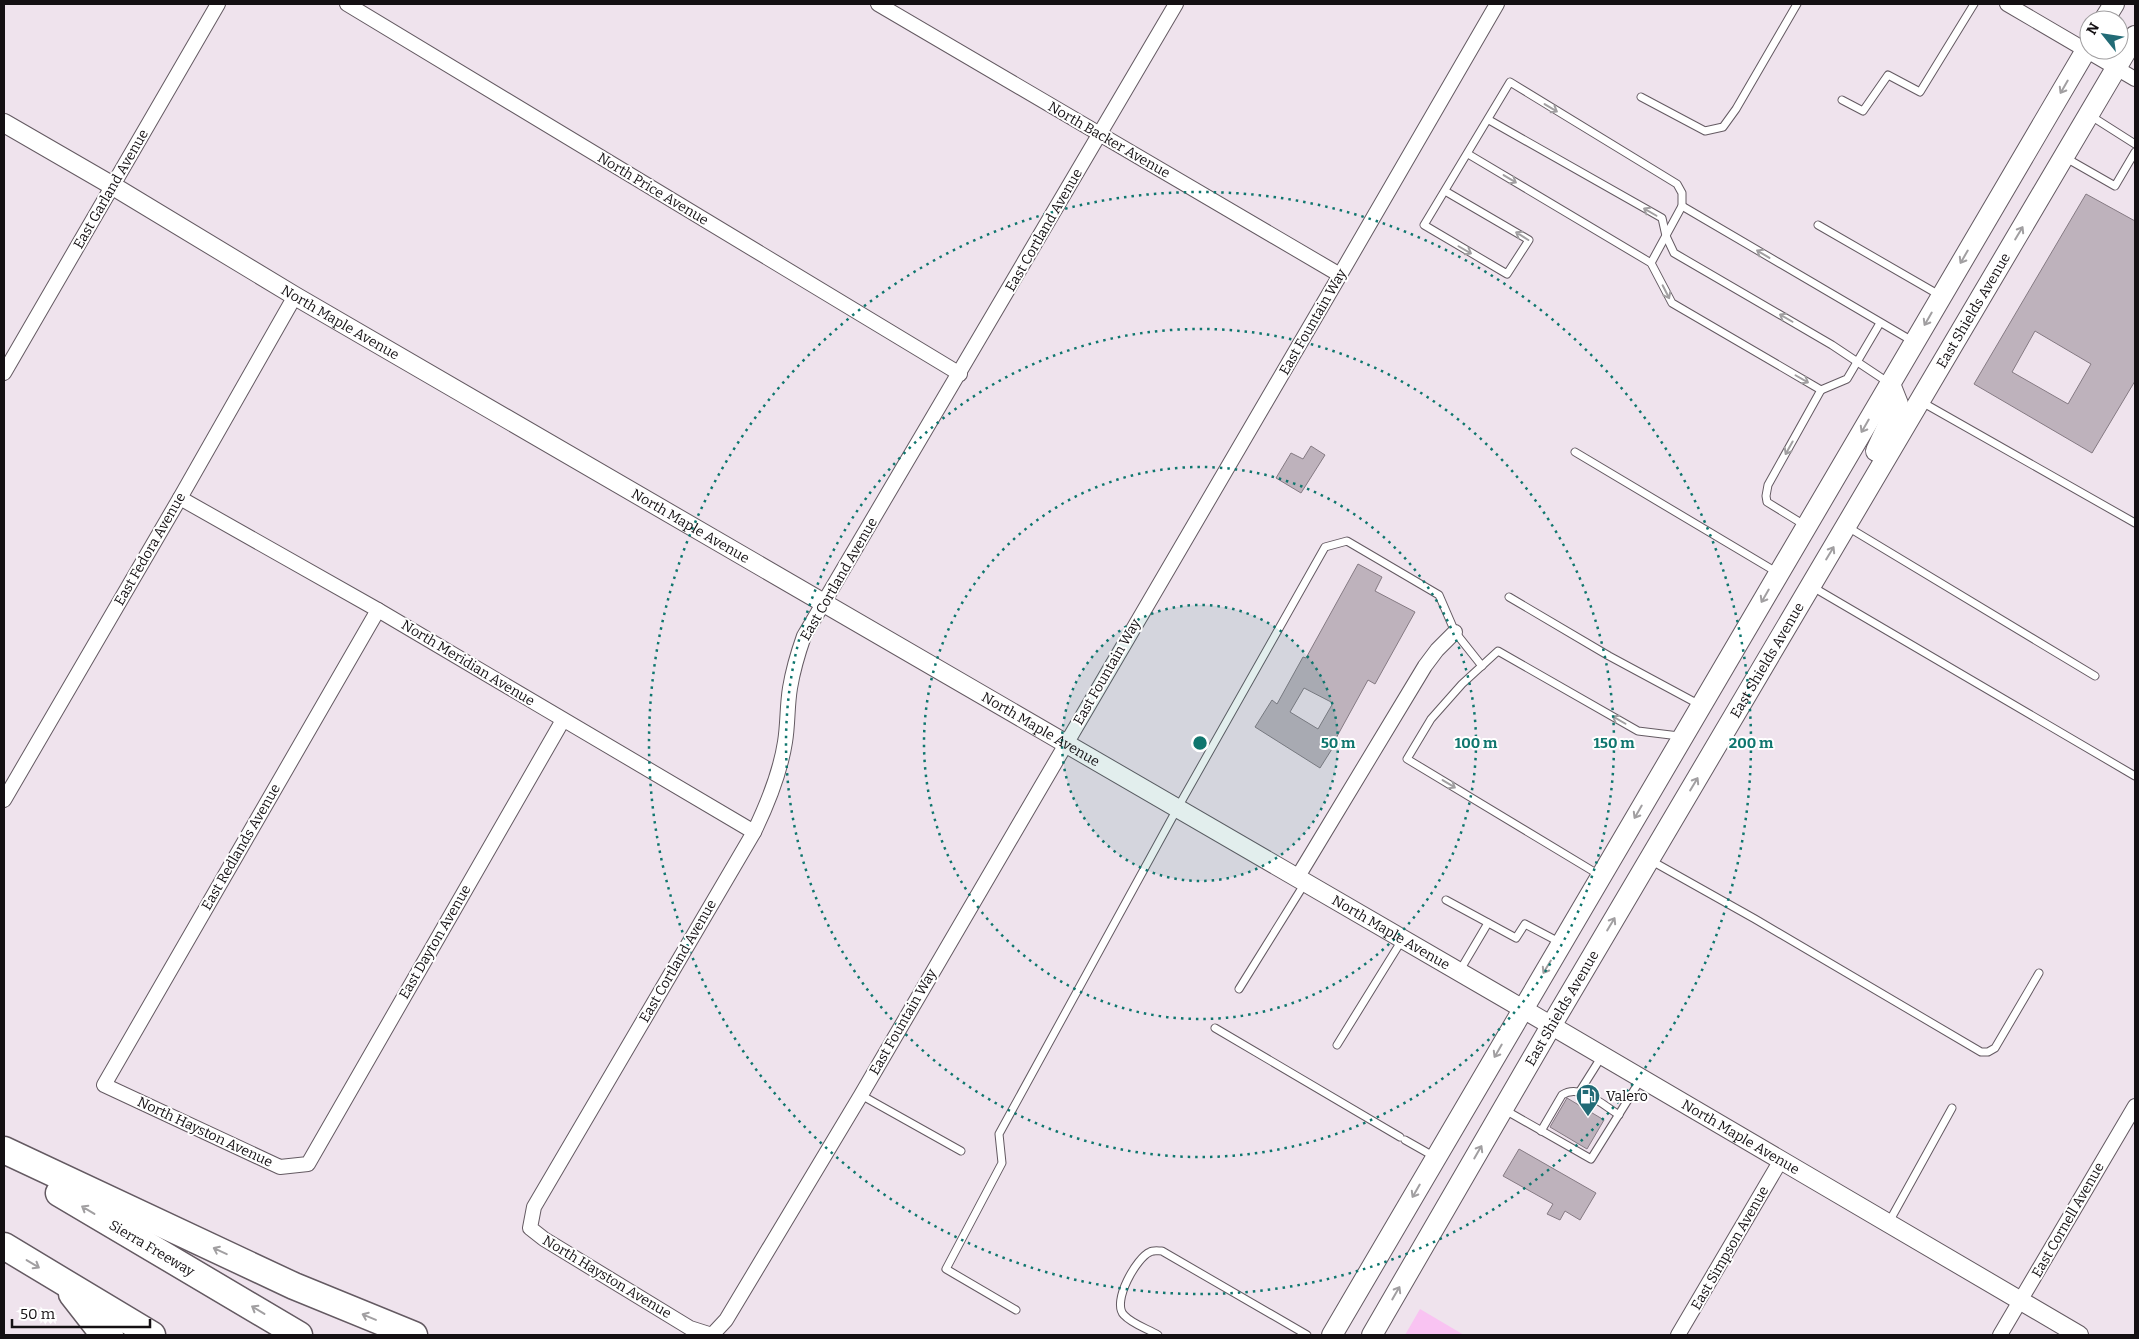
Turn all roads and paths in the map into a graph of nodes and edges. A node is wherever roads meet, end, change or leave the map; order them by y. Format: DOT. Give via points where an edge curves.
graph roads {
  1 [pos="218,4"];
  2 [pos="347,4"];
  3 [pos="878,4"];
  4 [pos="1176,4"];
  5 [pos="1497,4"];
  6 [pos="1797,4"];
  7 [pos="1974,4"];
  8 [pos="2007,4"];
  9 [pos="2135,36"];
  10 [pos="2079,43"];
  11 [pos="2081,60"];
  12 [pos="2105,60"];
  13 [pos="2117,68"];
  14 [pos="2135,79"];
  15 [pos="1641,97"];
  16 [pos="1842,100"];
  17 [pos="2089,115"];
  18 [pos="1489,120"];
  19 [pos="4,123"];
  20 [pos="1099,135"];
  21 [pos="2135,144"];
  22 [pos="2135,152"];
  23 [pos="1468,154"];
  24 [pos="2064,157"];
  25 [pos="113,186"];
  26 [pos="1445,191"];
  27 [pos="1682,206"];
  28 [pos="1818,225"];
  29 [pos="1666,236"];
  30 [pos="1651,263"];
  31 [pos="1340,275"];
  32 [pos="295,296"];
  33 [pos="1941,296"];
  34 [pos="1880,323"];
  35 [pos="1914,342"];
  36 [pos="1858,361"];
  37 [pos="4,373"];
  38 [pos="960,374"];
  39 [pos="1890,384"];
  40 [pos="1821,390"];
  41 [pos="1920,401"];
  42 [pos="1574,452"];
  43 [pos="180,498"];
  44 [pos="2135,523"];
  45 [pos="1806,526"];
  46 [pos="1846,526"];
  47 [pos="1779,573"];
  48 [pos="1810,586"];
  49 [pos="1509,597"];
  50 [pos="824,605"];
  51 [pos="378,610"];
  52 [pos="1455,632"];
  53 [pos="1482,666"];
  54 [pos="2095,676"];
  55 [pos="1701,705"];
  56 [pos="563,720"];
  57 [pos="1682,737"];
  58 [pos="1065,744"];
  59 [pos="2135,776"];
  60 [pos="4,800"];
  61 [pos="1177,809"];
  62 [pos="754,832"];
  63 [pos="1649,860"];
  64 [pos="1601,876"];
  65 [pos="1301,880"];
  66 [pos="1446,900"];
  67 [pos="1488,923"];
  68 [pos="1402,939"];
  69 [pos="1561,944"];
  70 [pos="1459,972"];
  71 [pos="2039,973"];
  72 [pos="1239,989"];
  73 [pos="1522,1009"];
  74 [pos="1551,1026"];
  75 [pos="1215,1028"];
  76 [pos="1337,1045"];
  77 [pos="1602,1056"];
  78 [pos="1641,1079"];
  79 [pos="104,1085"];
  80 [pos="1580,1091"];
  81 [pos="861,1095"];
  82 [pos="2135,1106"];
  83 [pos="1952,1108"];
  84 [pos="1503,1109"];
  85 [pos="1619,1115"];
  86 [pos="1541,1131"];
  87 [pos="4,1150"];
  88 [pos="961,1151"];
  89 [pos="1436,1158"];
  90 [pos="4,1160"];
  91 [pos="1781,1160"];
  92 [pos="308,1164"];
  93 [pos="1888,1222"];
  94 [pos="530,1228"];
  95 [pos="4,1246"];
  96 [pos="62,1281"];
  97 [pos="2020,1301"];
  98 [pos="1016,1310"];
  99 [pos="110,1335"];
  100 [pos="152,1335"];
  101 [pos="300,1335"];
  102 [pos="414,1335"];
  103 [pos="712,1335"];
  104 [pos="1158,1335"];
  105 [pos="1306,1335"];
  106 [pos="1332,1335"];
  107 [pos="1372,1335"];
  108 [pos="1678,1335"];
  109 [pos="2000,1335"];
  110 [pos="2079,1335"];
  1 -- 25 [label="street, East Garland Avenue"];
  2 -- 38 [label="street, North Price Avenue"];
  3 -- 20 [label="street, North Backer Avenue"];
  4 -- 20 [label="street, East Cortland Avenue"];
  5 -- 31 [label="street, East Fountain Way"];
  6 -- 15 [label="lane" via="1736,109 1722,127 1705,131"];
  7 -- 16 [label="lane" via="1920,92 1888,74 1863,111"];
  8 -- 10 [label="street"];
  9 -- 13 [label="main road, East Shields Avenue"];
  11 -- 33 [label="main road, one-way"];
  12 -- 13 [label="street"];
  13 -- 14 [label="street"];
  13 -- 17 [label="main road, East Shields Avenue"];
  17 -- 21 [label="lane"];
  17 -- 24 [label="main road, East Shields Avenue"];
  18 -- 23 [label="lane"];
  18 -- 27 [label="lane, one-way" via="1510,82 1677,184 1682,193"];
  29 -- 18 [label="lane, one-way" via="1662,218"];
  19 -- 25 [label="street, North Maple Avenue"];
  20 -- 31 [label="street, North Backer Avenue"];
  20 -- 38 [label="street, East Cortland Avenue"];
  22 -- 24 [label="lane" via="2115,186"];
  23 -- 26 [label="lane"];
  23 -- 30 [label="lane, one-way"];
  41 -- 24 [label="main road, East Shields Avenue, one-way"];
  25 -- 32 [label="street, North Maple Avenue"];
  25 -- 37 [label="street, East Garland Avenue"];
  26 -- 26 [label="lane, one-way" via="1424,225 1507,274 1529,240"];
  27 -- 29 [label="lane"];
  34 -- 27 [label="lane, one-way"];
  28 -- 33 [label="lane"];
  29 -- 30 [label="lane"];
  36 -- 29 [label="lane, one-way" via="1674,253"];
  30 -- 40 [label="lane, one-way" via="1672,303"];
  31 -- 58 [label="street, East Fountain Way"];
  32 -- 43 [label="street, East Fedora Avenue"];
  32 -- 50 [label="street, North Maple Avenue"];
  33 -- 35 [label="main road, one-way"];
  34 -- 35 [label="lane"];
  34 -- 36 [label="lane"];
  35 -- 39 [label="main road"];
  36 -- 39 [label="lane"];
  36 -- 40 [label="lane" via="1847,379"];
  38 -- 50 [label="street, East Cortland Avenue"];
  39 -- 45 [label="main road, one-way"];
  39 -- 46 [label="main road" via="1898,404 1850,497 1842,517"];
  40 -- 45 [label="lane, one-way" via="1768,485 1766,496 1767,502"];
  41 -- 44 [label="lane"];
  41 -- 46 [label="main road, East Shields Avenue"];
  42 -- 47 [label="lane"];
  43 -- 51 [label="street, North Meridian Avenue"];
  43 -- 60 [label="street, East Fedora Avenue"];
  45 -- 47 [label="main road"];
  48 -- 46 [label="main road, East Shields Avenue, one-way"];
  46 -- 54 [label="lane"];
  47 -- 55 [label="main road, one-way"];
  48 -- 59 [label="lane"];
  63 -- 48 [label="main road, East Shields Avenue, one-way"];
  49 -- 55 [label="lane"];
  50 -- 58 [label="street, North Maple Avenue"];
  50 -- 62 [label="street, East Cortland Avenue" via="804,636 794,663 779,772"];
  51 -- 56 [label="street, North Meridian Avenue"];
  51 -- 79 [label="street, East Redlands Avenue"];
  52 -- 53 [label="lane"];
  52 -- 61 [label="lane" via="1439,595 1347,541 1325,547"];
  52 -- 65 [label="street" via="1425,666"];
  57 -- 53 [label="lane, one-way" via="1638,731 1498,651"];
  53 -- 64 [label="lane, one-way" via="1431,719 1407,759"];
  55 -- 57 [label="main road"];
  56 -- 62 [label="street, North Meridian Avenue"];
  56 -- 92 [label="street, East Dayton Avenue"];
  57 -- 64 [label="main road, one-way"];
  58 -- 61 [label="street, North Maple Avenue"];
  58 -- 81 [label="street, East Fountain Way"];
  61 -- 65 [label="street, North Maple Avenue"];
  61 -- 98 [label="lane" via="999,1134 1002,1163 946,1269"];
  62 -- 94 [label="street, East Cortland Avenue" via="534,1208"];
  63 -- 71 [label="lane" via="1981,1052 1995,1048"];
  74 -- 63 [label="main road, East Shields Avenue, one-way"];
  64 -- 69 [label="main road"];
  65 -- 68 [label="street, North Maple Avenue"];
  65 -- 72 [label="lane"];
  66 -- 67 [label="lane"];
  67 -- 69 [label="lane" via="1516,938 1525,924"];
  67 -- 70 [label="lane"];
  68 -- 70 [label="street, North Maple Avenue"];
  68 -- 76 [label="lane"];
  69 -- 73 [label="main road, one-way"];
  70 -- 73 [label="street, North Maple Avenue"];
  73 -- 74 [label="street, North Maple Avenue"];
  73 -- 89 [label="main road, one-way"];
  74 -- 77 [label="street, North Maple Avenue"];
  74 -- 84 [label="main road, East Shields Avenue"];
  75 -- 89 [label="lane"];
  77 -- 78 [label="street, North Maple Avenue"];
  77 -- 80 [label="lane"];
  78 -- 85 [label="lane"];
  78 -- 91 [label="street, North Maple Avenue"];
  79 -- 92 [label="street, North Hayston Avenue" via="280,1168"];
  80 -- 85 [label="lane"];
  80 -- 86 [label="lane" via="1562,1095"];
  81 -- 88 [label="lane"];
  81 -- 103 [label="street, East Fountain Way" via="726,1320"];
  82 -- 97 [label="street, East Cornell Avenue"];
  83 -- 93 [label="lane"];
  84 -- 86 [label="lane"];
  107 -- 84 [label="main road, East Shields Avenue, one-way"];
  85 -- 86 [label="lane" via="1591,1159"];
  102 -- 87 [label="highway, one-way" via="294,1286"];
  89 -- 106 [label="main road, one-way"];
  101 -- 90 [label="highway, Sierra Freeway, one-way"];
  91 -- 93 [label="street, North Maple Avenue"];
  91 -- 108 [label="street, East Simpson Avenue"];
  93 -- 97 [label="street, North Maple Avenue"];
  94 -- 103 [label="street, North Hayston Avenue" via="544,1240 690,1328"];
  95 -- 96 [label="highway, one-way"];
  96 -- 99 [label="highway" via="97,1326"];
  96 -- 100 [label="highway"];
  97 -- 109 [label="street, East Cornell Avenue"];
  97 -- 110 [label="street, North Maple Avenue"];
  104 -- 105 [label="lane" via="1124,1315 1119,1306 1121,1293 1141,1258 1151,1251 1162,1251"];
}
